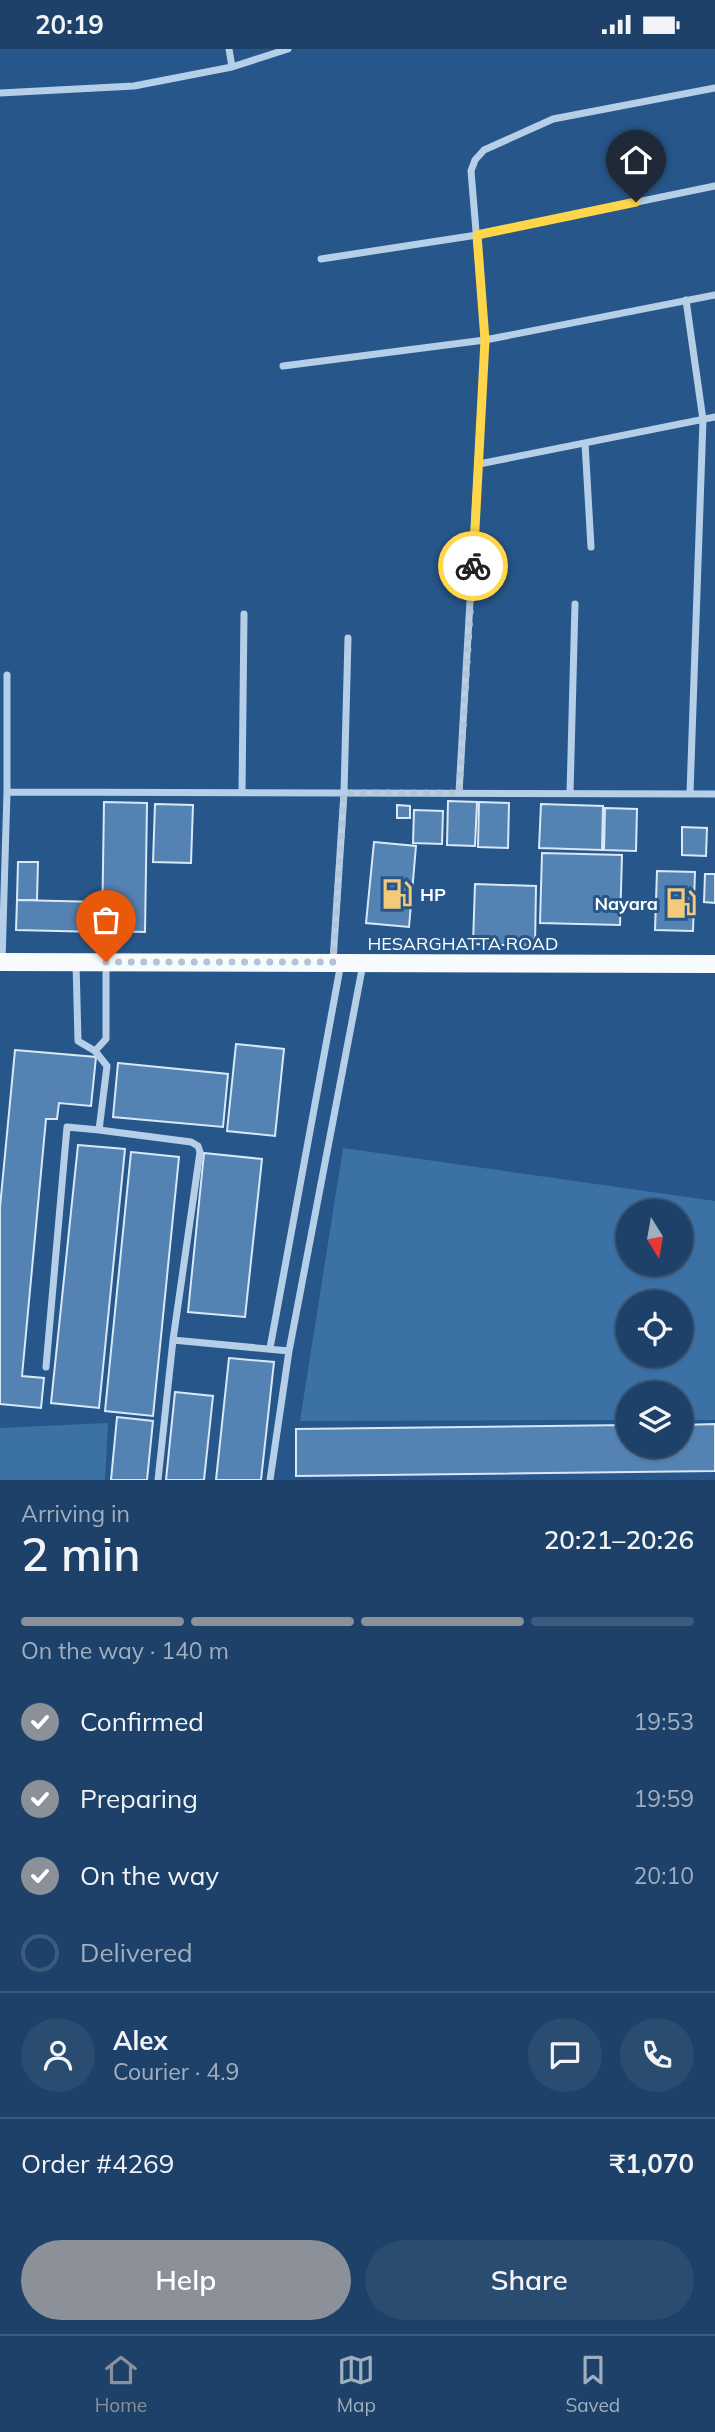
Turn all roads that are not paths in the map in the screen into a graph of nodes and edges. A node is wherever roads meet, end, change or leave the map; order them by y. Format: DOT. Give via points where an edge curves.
graph roads {
  1 [pos="229,49"];
  2 [pos="288,49"];
  3 [pos="232,67"];
  4 [pos="715,88"];
  5 [pos="0,93"];
  6 [pos="715,186"];
  7 [pos="477,235"];
  8 [pos="321,258"];
  9 [pos="715,295"];
  10 [pos="686,300"];
  11 [pos="485,340"];
  12 [pos="283,366"];
  13 [pos="715,417"];
  14 [pos="703,420"];
  15 [pos="585,443"];
  16 [pos="479,464"];
  17 [pos="591,547"];
  18 [pos="575,604"];
  19 [pos="244,614"];
  20 [pos="348,638"];
  21 [pos="7,675"];
  22 [pos="7,792"];
  23 [pos="242,792"];
  24 [pos="344,793"];
  25 [pos="459,793"];
  26 [pos="570,793"];
  27 [pos="690,793"];
  28 [pos="715,794"];
  29 [pos="76,962"];
  30 [pos="106,962"];
  31 [pos="337,962"];
  32 [pos="1,963"];
  33 [pos="363,964"];
  34 [pos="715,964"];
  35 [pos="96,1051"];
  36 [pos="99,1130"];
  37 [pos="173,1340"];
  38 [pos="270,1348"];
  39 [pos="289,1351"];
  40 [pos="46,1367"];
  41 [pos="158,1480"];
  42 [pos="270,1480"];
  1 -- 3 [label="street"];
  2 -- 3 [label="street"];
  3 -- 5 [label="street" via="134,86"];
  4 -- 7 [label="street" via="553,119 484,150 471,171"];
  6 -- 7 [label="street"];
  7 -- 8 [label="street"];
  7 -- 11 [label="street"];
  9 -- 10 [label="street"];
  10 -- 11 [label="street"];
  10 -- 14 [label="street"];
  11 -- 12 [label="street"];
  11 -- 16 [label="street"];
  13 -- 14 [label="street"];
  14 -- 15 [label="street"];
  14 -- 27 [label="street"];
  15 -- 16 [label="street"];
  15 -- 17 [label="street"];
  16 -- 25 [label="street"];
  18 -- 26 [label="street"];
  19 -- 23 [label="street"];
  20 -- 24 [label="street"];
  21 -- 22 [label="street"];
  22 -- 23 [label="street"];
  22 -- 32 [label="street"];
  23 -- 24 [label="street"];
  24 -- 25 [label="street"];
  24 -- 31 [label="street"];
  25 -- 26 [label="street"];
  26 -- 27 [label="street"];
  27 -- 28 [label="street"];
  29 -- 30 [label="main road, HESARGHATTA ROAD"];
  29 -- 32 [label="main road, HESARGHATTA ROAD"];
  29 -- 35 [label="street" via="79,1041"];
  30 -- 31 [label="main road, HESARGHATTA ROAD"];
  30 -- 35 [label="street" via="106,1039"];
  31 -- 33 [label="main road, HESARGHATTA ROAD"];
  31 -- 38 [label="street"];
  33 -- 34 [label="main road, HESARGHATTA ROAD"];
  33 -- 39 [label="street"];
  35 -- 36 [label="street" via="107,1066"];
  36 -- 37 [label="street" via="198,1146"];
  36 -- 40 [label="street" via="67,1127"];
  37 -- 38 [label="street"];
  37 -- 41 [label="street"];
  38 -- 39 [label="street"];
  39 -- 42 [label="street"];
}
